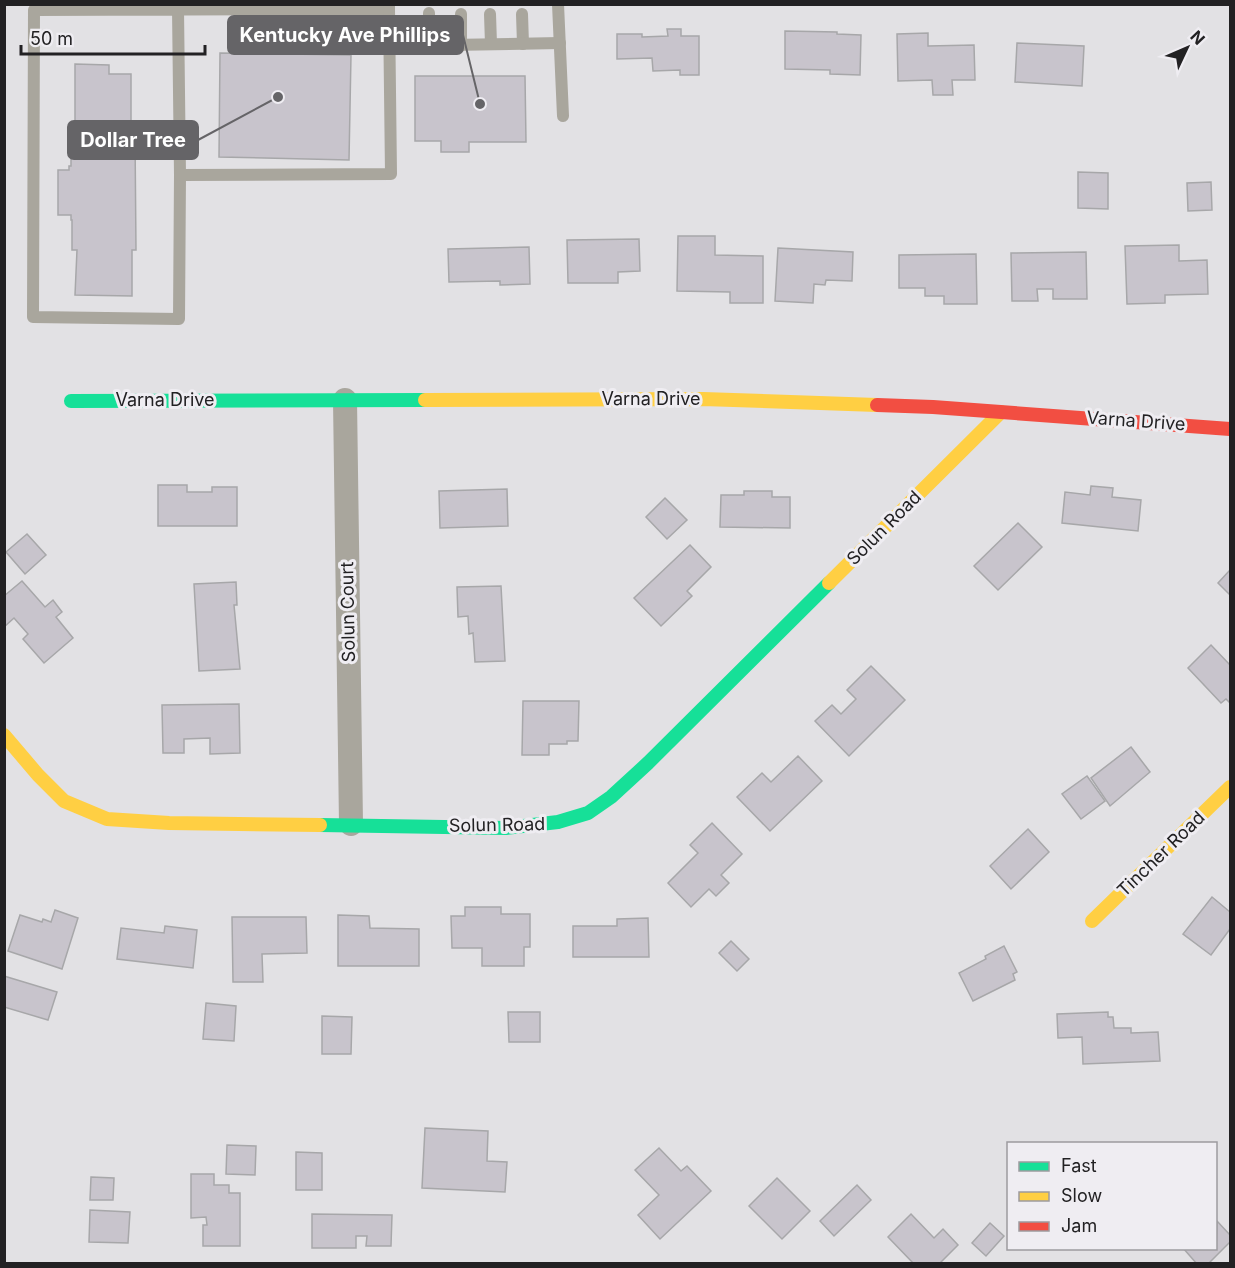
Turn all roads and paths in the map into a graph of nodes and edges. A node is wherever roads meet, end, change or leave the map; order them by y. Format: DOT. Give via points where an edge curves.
graph roads {
  1 [pos="558,4"];
  2 [pos="389,7"];
  3 [pos="178,9"];
  4 [pos="429,13"];
  5 [pos="461,14"];
  6 [pos="490,14"];
  7 [pos="522,14"];
  8 [pos="560,43"];
  9 [pos="491,44"];
  10 [pos="523,44"];
  11 [pos="429,45"];
  12 [pos="461,45"];
  13 [pos="389,46"];
  14 [pos="563,116"];
  15 [pos="180,175"];
  16 [pos="71,400"];
  17 [pos="345,400"];
  18 [pos="1001,412"];
  19 [pos="1230,429"];
  20 [pos="4,735"];
  21 [pos="1230,787"];
  22 [pos="351,825"];
  23 [pos="1092,921"];
  1 -- 8 [label="lane"];
  2 -- 3 [label="lane"];
  2 -- 13 [label="lane"];
  3 -- 15 [label="lane"];
  3 -- 15 [label="lane" via="34,10 33,317 179,319"];
  4 -- 11 [label="lane"];
  5 -- 12 [label="lane"];
  6 -- 9 [label="lane"];
  7 -- 10 [label="lane"];
  8 -- 10 [label="lane"];
  8 -- 14 [label="lane"];
  9 -- 10 [label="lane"];
  9 -- 12 [label="lane"];
  11 -- 12 [label="lane"];
  11 -- 13 [label="lane"];
  13 -- 15 [label="lane" via="391,174"];
  16 -- 17 [label="street, Varna Drive"];
  17 -- 18 [label="street, Varna Drive" via="703,399"];
  17 -- 22 [label="street, Solun Court"];
  18 -- 19 [label="street, Varna Drive"];
  18 -- 22 [label="street, Solun Road" via="648,763 589,813 550,825 506,828"];
  20 -- 22 [label="street, Solun Road" via="64,801 107,819 168,824"];
  21 -- 23 [label="street, Tincher Road"];
}
